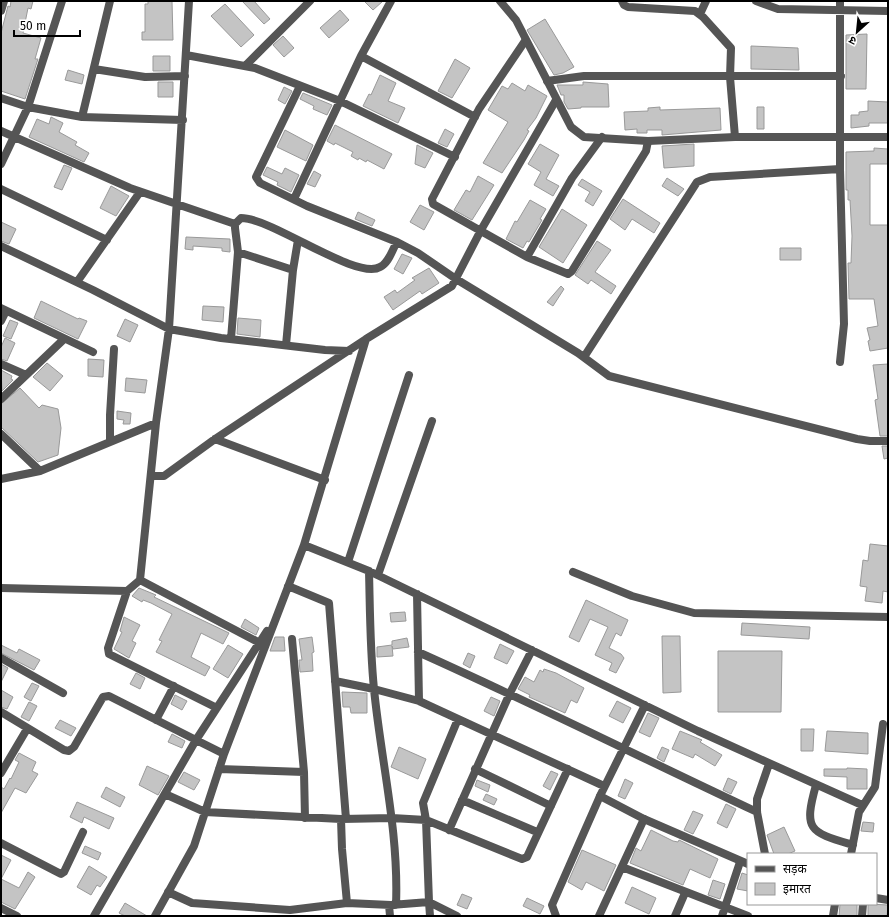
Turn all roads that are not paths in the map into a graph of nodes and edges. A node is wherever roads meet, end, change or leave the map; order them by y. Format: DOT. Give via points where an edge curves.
graph roads {
  1 [pos="4,1"];
  2 [pos="62,1"];
  3 [pos="110,1"];
  4 [pos="189,1"];
  5 [pos="310,1"];
  6 [pos="391,1"];
  7 [pos="500,1"];
  8 [pos="622,1"];
  9 [pos="706,1"];
  10 [pos="756,1"];
  11 [pos="840,1"];
  12 [pos="841,10"];
  13 [pos="1,11"];
  14 [pos="888,11"];
  15 [pos="700,14"];
  16 [pos="525,41"];
  17 [pos="186,55"];
  18 [pos="361,56"];
  19 [pos="246,66"];
  20 [pos="94,69"];
  21 [pos="185,76"];
  22 [pos="841,76"];
  23 [pos="730,77"];
  24 [pos="547,81"];
  25 [pos="300,86"];
  26 [pos="1,98"];
  27 [pos="556,100"];
  28 [pos="340,101"];
  29 [pos="28,107"];
  30 [pos="82,117"];
  31 [pos="475,117"];
  32 [pos="182,120"];
  33 [pos="1,131"];
  34 [pos="14,137"];
  35 [pos="602,137"];
  36 [pos="735,137"];
  37 [pos="888,137"];
  38 [pos="840,138"];
  39 [pos="648,140"];
  40 [pos="455,157"];
  41 [pos="1,164"];
  42 [pos="840,169"];
  43 [pos="1,189"];
  44 [pos="140,192"];
  45 [pos="294,199"];
  46 [pos="176,204"];
  47 [pos="235,224"];
  48 [pos="481,230"];
  49 [pos="107,240"];
  50 [pos="298,240"];
  51 [pos="397,242"];
  52 [pos="1,246"];
  53 [pos="238,252"];
  54 [pos="528,257"];
  55 [pos="293,270"];
  56 [pos="456,279"];
  57 [pos="77,282"];
  58 [pos="4,310"];
  59 [pos="1,321"];
  60 [pos="169,329"];
  61 [pos="231,339"];
  62 [pos="366,339"];
  63 [pos="64,340"];
  64 [pos="286,346"];
  65 [pos="114,349"];
  66 [pos="349,351"];
  67 [pos="93,352"];
  68 [pos="584,357"];
  69 [pos="840,362"];
  70 [pos="1,364"];
  71 [pos="26,375"];
  72 [pos="409,375"];
  73 [pos="1,398"];
  74 [pos="432,421"];
  75 [pos="156,423"];
  76 [pos="1,434"];
  77 [pos="215,439"];
  78 [pos="110,441"];
  79 [pos="888,441"];
  80 [pos="40,471"];
  81 [pos="151,476"];
  82 [pos="1,479"];
  83 [pos="325,480"];
  84 [pos="304,545"];
  85 [pos="348,562"];
  86 [pos="368,571"];
  87 [pos="573,572"];
  88 [pos="378,575"];
  89 [pos="140,580"];
  90 [pos="288,586"];
  91 [pos="1,588"];
  92 [pos="128,591"];
  93 [pos="417,594"];
  94 [pos="888,617"];
  95 [pos="276,619"];
  96 [pos="292,639"];
  97 [pos="260,643"];
  98 [pos="532,650"];
  99 [pos="418,652"];
  100 [pos="1,658"];
  101 [pos="335,681"];
  102 [pos="174,686"];
  103 [pos="374,689"];
  104 [pos="62,693"];
  105 [pos="510,693"];
  106 [pos="419,701"];
  107 [pos="645,704"];
  108 [pos="217,708"];
  109 [pos="1,712"];
  110 [pos="458,719"];
  111 [pos="156,720"];
  112 [pos="883,724"];
  113 [pos="27,729"];
  114 [pos="491,736"];
  115 [pos="196,740"];
  116 [pos="622,749"];
  117 [pos="224,754"];
  118 [pos="770,764"];
  119 [pos="219,769"];
  120 [pos="475,769"];
  121 [pos="568,769"];
  122 [pos="304,772"];
  123 [pos="1,773"];
  124 [pos="816,785"];
  125 [pos="604,786"];
  126 [pos="165,794"];
  127 [pos="600,796"];
  128 [pos="462,800"];
  129 [pos="862,805"];
  130 [pos="551,806"];
  131 [pos="205,812"];
  132 [pos="757,812"];
  133 [pos="305,818"];
  134 [pos="392,818"];
  135 [pos="343,819"];
  136 [pos="644,819"];
  137 [pos="426,820"];
  138 [pos="449,830"];
  139 [pos="83,832"];
  140 [pos="537,832"];
  141 [pos="1,843"];
  142 [pos="852,845"];
  143 [pos="765,853"];
  144 [pos="851,853"];
  145 [pos="744,863"];
  146 [pos="622,868"];
  147 [pos="168,892"];
  148 [pos="685,893"];
  149 [pos="877,898"];
  150 [pos="888,900"];
  151 [pos="429,902"];
  152 [pos="347,903"];
  153 [pos="393,905"];
  154 [pos="835,905"];
  155 [pos="863,905"];
  156 [pos="725,907"];
  157 [pos="1,908"];
  158 [pos="290,913"];
  159 [pos="17,916"];
  160 [pos="94,916"];
  161 [pos="155,916"];
  162 [pos="390,916"];
  163 [pos="430,916"];
  164 [pos="457,916"];
  165 [pos="556,916"];
  166 [pos="599,916"];
  167 [pos="675,916"];
  168 [pos="722,916"];
  169 [pos="748,916"];
  170 [pos="833,916"];
  171 [pos="862,916"];
  1 -- 13 [label="street"];
  2 -- 29 [label="street"];
  3 -- 20 [label="street"];
  4 -- 17 [label="street"];
  5 -- 19 [label="street"];
  6 -- 18 [label="street"];
  7 -- 16 [label="street" via="516,20"];
  8 -- 15 [label="street" via="628,7 692,10"];
  9 -- 15 [label="street"];
  10 -- 12 [label="street" via="778,9"];
  11 -- 12 [label="street"];
  12 -- 14 [label="street"];
  12 -- 22 [label="street"];
  15 -- 23 [label="street" via="731,48"];
  16 -- 24 [label="street"];
  16 -- 31 [label="street"];
  17 -- 19 [label="street"];
  17 -- 21 [label="street"];
  18 -- 28 [label="street"];
  18 -- 31 [label="street"];
  19 -- 25 [label="street"];
  20 -- 21 [label="street" via="145,77"];
  20 -- 30 [label="street"];
  21 -- 32 [label="street"];
  22 -- 23 [label="street"];
  22 -- 38 [label="street"];
  23 -- 24 [label="street" via="584,76"];
  23 -- 36 [label="street"];
  24 -- 27 [label="street"];
  25 -- 28 [label="street"];
  25 -- 45 [label="street" via="256,177 260,182"];
  26 -- 29 [label="street"];
  27 -- 35 [label="street" via="577,134 584,137"];
  27 -- 48 [label="street"];
  28 -- 40 [label="street"];
  28 -- 45 [label="street"];
  29 -- 30 [label="street"];
  29 -- 34 [label="street"];
  30 -- 32 [label="street"];
  31 -- 40 [label="street"];
  32 -- 46 [label="street"];
  33 -- 34 [label="street"];
  34 -- 41 [label="street"];
  34 -- 44 [label="street"];
  35 -- 39 [label="street"];
  35 -- 54 [label="street" via="572,178"];
  36 -- 38 [label="street"];
  36 -- 39 [label="street"];
  37 -- 38 [label="street"];
  38 -- 42 [label="street"];
  39 -- 54 [label="street" via="646,150 570,273 564,274"];
  40 -- 48 [label="street" via="431,201"];
  42 -- 68 [label="street" via="710,177 697,182"];
  42 -- 69 [label="street" via="844,324"];
  43 -- 49 [label="street"];
  44 -- 46 [label="street"];
  44 -- 49 [label="street"];
  45 -- 51 [label="street"];
  46 -- 47 [label="street"];
  46 -- 60 [label="street"];
  47 -- 50 [label="street" via="241,218 256,220"];
  47 -- 53 [label="street"];
  48 -- 54 [label="street"];
  48 -- 56 [label="street"];
  49 -- 57 [label="street"];
  50 -- 51 [label="street" via="325,254 373,270 386,264"];
  50 -- 55 [label="street"];
  51 -- 56 [label="street"];
  52 -- 57 [label="street"];
  53 -- 55 [label="street"];
  53 -- 61 [label="street"];
  55 -- 64 [label="street"];
  56 -- 62 [label="street" via="452,286"];
  56 -- 68 [label="street"];
  57 -- 60 [label="street"];
  58 -- 59 [label="street"];
  58 -- 63 [label="street"];
  60 -- 61 [label="street"];
  60 -- 75 [label="street"];
  61 -- 64 [label="street"];
  62 -- 66 [label="street"];
  62 -- 83 [label="street"];
  63 -- 67 [label="street"];
  63 -- 71 [label="street"];
  64 -- 66 [label="street"];
  65 -- 78 [label="street"];
  66 -- 77 [label="street"];
  68 -- 79 [label="street" via="609,376 623,381 857,439"];
  70 -- 71 [label="street"];
  71 -- 73 [label="street"];
  72 -- 85 [label="street"];
  74 -- 88 [label="street"];
  75 -- 78 [label="street"];
  75 -- 81 [label="street"];
  76 -- 80 [label="street"];
  77 -- 81 [label="street" via="164,476"];
  77 -- 83 [label="street"];
  78 -- 80 [label="street"];
  80 -- 82 [label="street"];
  81 -- 89 [label="street"];
  83 -- 84 [label="street"];
  84 -- 85 [label="street"];
  84 -- 90 [label="street"];
  85 -- 86 [label="street"];
  86 -- 88 [label="street"];
  86 -- 103 [label="street"];
  87 -- 94 [label="street" via="632,596 694,613"];
  88 -- 93 [label="street"];
  89 -- 92 [label="street"];
  89 -- 97 [label="street"];
  90 -- 95 [label="street"];
  90 -- 101 [label="street" via="329,603"];
  91 -- 92 [label="street"];
  92 -- 102 [label="street" via="108,648 109,654"];
  93 -- 98 [label="street"];
  93 -- 99 [label="street"];
  95 -- 97 [label="street"];
  95 -- 117 [label="street"];
  96 -- 122 [label="street"];
  97 -- 108 [label="street"];
  98 -- 105 [label="street"];
  98 -- 107 [label="street"];
  99 -- 105 [label="street"];
  99 -- 106 [label="street"];
  100 -- 104 [label="street"];
  101 -- 103 [label="street"];
  101 -- 135 [label="street"];
  102 -- 108 [label="street"];
  102 -- 111 [label="street"];
  103 -- 106 [label="street"];
  103 -- 134 [label="street"];
  105 -- 114 [label="street"];
  105 -- 116 [label="street"];
  106 -- 110 [label="street"];
  107 -- 116 [label="street"];
  107 -- 118 [label="street"];
  108 -- 115 [label="street"];
  109 -- 113 [label="street"];
  110 -- 114 [label="street"];
  110 -- 137 [label="street" via="423,803"];
  111 -- 113 [label="street" via="106,695 74,747 69,750 64,750"];
  111 -- 115 [label="street"];
  112 -- 129 [label="street" via="875,787"];
  113 -- 123 [label="street"];
  114 -- 120 [label="street"];
  114 -- 121 [label="street"];
  115 -- 117 [label="street"];
  115 -- 126 [label="street"];
  116 -- 125 [label="street"];
  116 -- 132 [label="street"];
  117 -- 119 [label="street"];
  118 -- 124 [label="street"];
  118 -- 132 [label="street" via="760,786"];
  119 -- 122 [label="street"];
  119 -- 131 [label="street"];
  120 -- 128 [label="street"];
  120 -- 130 [label="street"];
  121 -- 125 [label="street"];
  121 -- 130 [label="street"];
  122 -- 133 [label="street"];
  124 -- 129 [label="street"];
  124 -- 142 [label="street" via="809,809 814,828 824,836"];
  125 -- 127 [label="street"];
  126 -- 131 [label="street"];
  126 -- 160 [label="street"];
  127 -- 136 [label="street"];
  127 -- 165 [label="street" via="552,905"];
  128 -- 138 [label="street"];
  128 -- 140 [label="street"];
  129 -- 142 [label="street"];
  130 -- 140 [label="street"];
  131 -- 133 [label="street"];
  131 -- 147 [label="street" via="194,846"];
  132 -- 143 [label="street"];
  133 -- 135 [label="street"];
  134 -- 135 [label="street"];
  134 -- 137 [label="street"];
  134 -- 153 [label="street" via="396,862"];
  135 -- 152 [label="street" via="342,849"];
  136 -- 145 [label="street"];
  136 -- 146 [label="street"];
  137 -- 138 [label="street"];
  137 -- 151 [label="street"];
  138 -- 140 [label="street" via="522,859 527,857"];
  139 -- 141 [label="street" via="61,874"];
  142 -- 144 [label="street"];
  145 -- 156 [label="street"];
  146 -- 148 [label="street"];
  146 -- 166 [label="street"];
  147 -- 158 [label="street" via="192,902"];
  147 -- 161 [label="street"];
  148 -- 156 [label="street"];
  148 -- 167 [label="street"];
  149 -- 150 [label="street"];
  151 -- 153 [label="street"];
  151 -- 163 [label="street"];
  151 -- 164 [label="street"];
  152 -- 153 [label="street"];
  152 -- 158 [label="street"];
  153 -- 162 [label="street"];
  154 -- 170 [label="street"];
  155 -- 171 [label="street"];
  156 -- 168 [label="street"];
  156 -- 169 [label="street"];
  157 -- 159 [label="street"];
}
